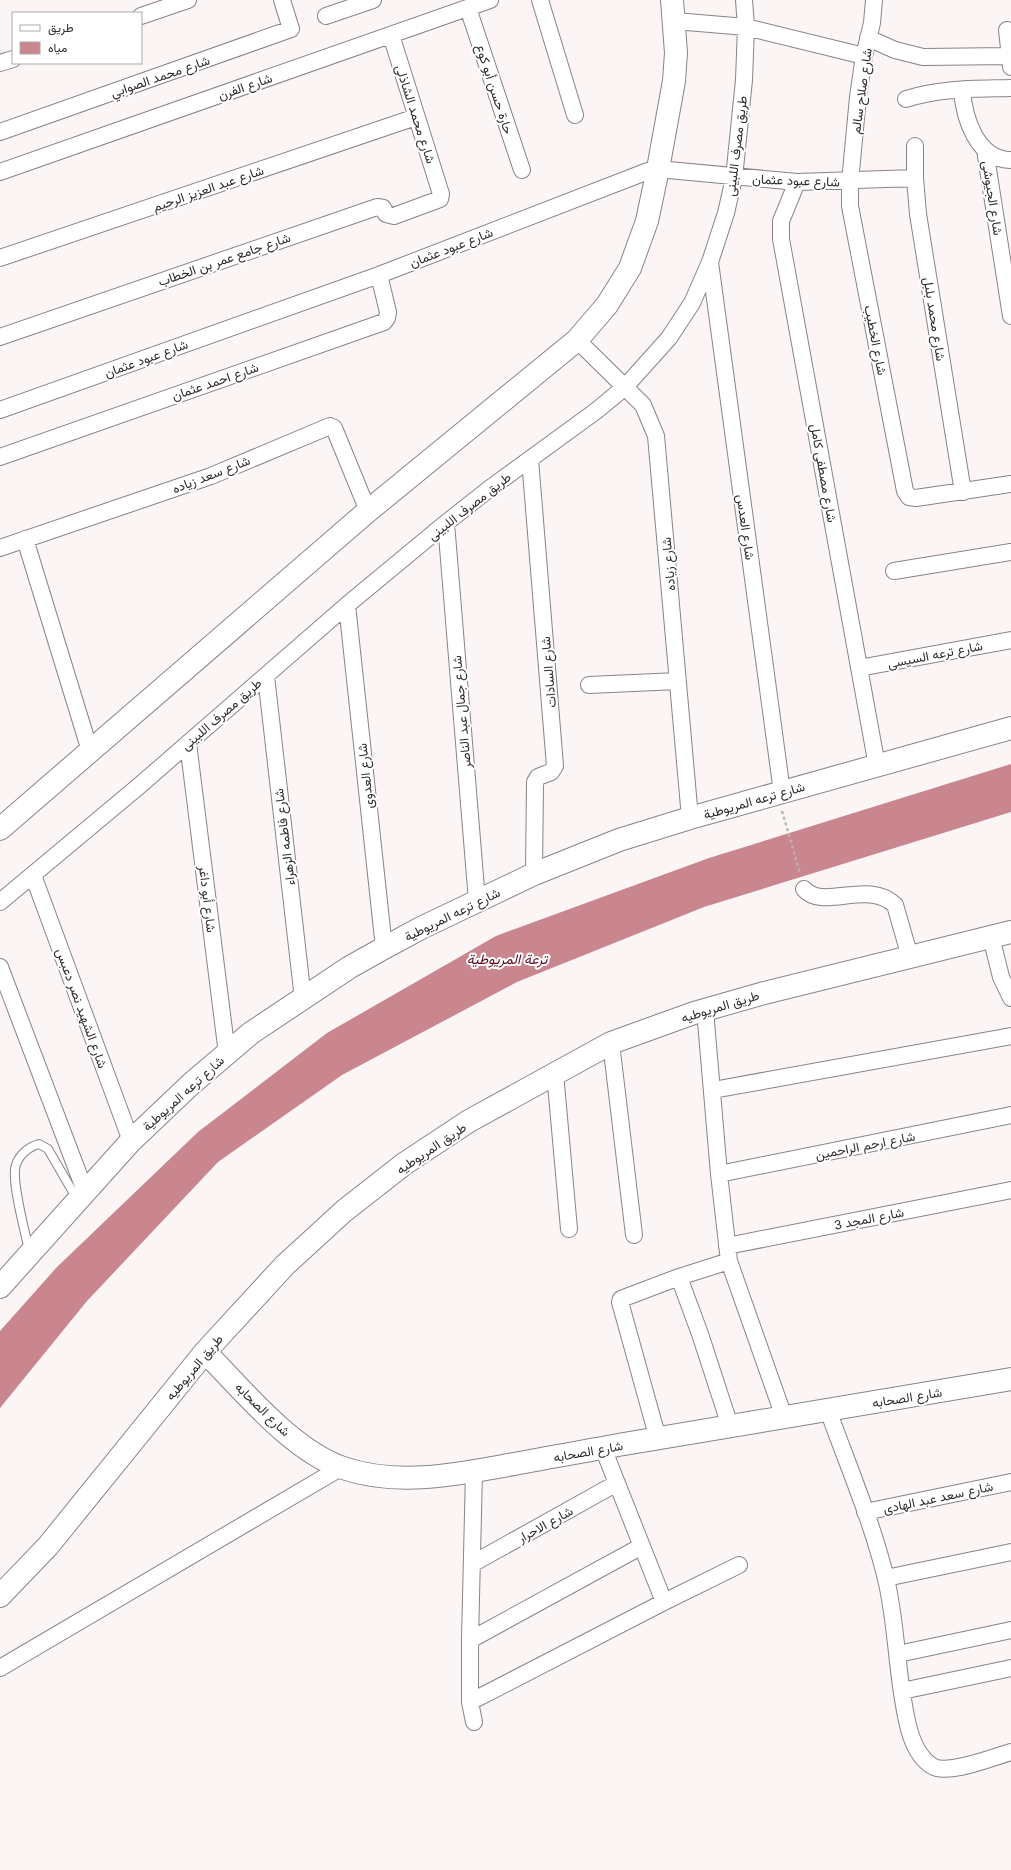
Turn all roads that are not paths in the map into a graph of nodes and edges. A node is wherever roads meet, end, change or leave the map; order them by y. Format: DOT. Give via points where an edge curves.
graph roads {
  1 [pos="188,0"];
  2 [pos="282,0"];
  3 [pos="373,0"];
  4 [pos="490,0"];
  5 [pos="540,0"];
  6 [pos="744,0"];
  7 [pos="874,0"];
  8 [pos="468,8"];
  9 [pos="673,10"];
  10 [pos="142,16"];
  11 [pos="326,16"];
  12 [pos="746,27"];
  13 [pos="1007,30"];
  14 [pos="391,35"];
  15 [pos="868,38"];
  16 [pos="864,56"];
  17 [pos="12,59"];
  18 [pos="1010,62"];
  19 [pos="0,63"];
  20 [pos="1011,88"];
  21 [pos="962,90"];
  22 [pos="906,100"];
  23 [pos="575,115"];
  24 [pos="416,117"];
  25 [pos="0,132"];
  26 [pos="914,146"];
  27 [pos="985,150"];
  28 [pos="1011,160"];
  29 [pos="522,170"];
  30 [pos="658,170"];
  31 [pos="0,172"];
  32 [pos="734,178"];
  33 [pos="915,178"];
  34 [pos="797,182"];
  35 [pos="850,182"];
  36 [pos="441,194"];
  37 [pos="0,258"];
  38 [pos="710,262"];
  39 [pos="379,275"];
  40 [pos="1011,316"];
  41 [pos="0,337"];
  42 [pos="577,340"];
  43 [pos="625,387"];
  44 [pos="0,410"];
  45 [pos="0,457"];
  46 [pos="530,459"];
  47 [pos="1011,484"];
  48 [pos="963,492"];
  49 [pos="368,512"];
  50 [pos="446,523"];
  51 [pos="25,540"];
  52 [pos="0,548"];
  53 [pos="1011,552"];
  54 [pos="894,571"];
  55 [pos="347,605"];
  56 [pos="1011,640"];
  57 [pos="859,668"];
  58 [pos="266,676"];
  59 [pos="678,681"];
  60 [pos="589,685"];
  61 [pos="1011,728"];
  62 [pos="188,743"];
  63 [pos="90,751"];
  64 [pos="876,766"];
  65 [pos="782,792"];
  66 [pos="690,818"];
  67 [pos="0,828"];
  68 [pos="534,874"];
  69 [pos="33,875"];
  70 [pos="804,889"];
  71 [pos="477,901"];
  72 [pos="0,902"];
  73 [pos="1001,934"];
  74 [pos="384,948"];
  75 [pos="910,956"];
  76 [pos="0,967"];
  77 [pos="303,998"];
  78 [pos="1011,998"];
  79 [pos="705,1010"];
  80 [pos="1011,1036"];
  81 [pos="611,1043"];
  82 [pos="227,1054"];
  83 [pos="555,1073"];
  84 [pos="712,1090"];
  85 [pos="1011,1116"];
  86 [pos="131,1140"];
  87 [pos="719,1174"];
  88 [pos="1011,1190"];
  89 [pos="81,1195"];
  90 [pos="569,1229"];
  91 [pos="634,1235"];
  92 [pos="30,1253"];
  93 [pos="728,1254"];
  94 [pos="679,1278"];
  95 [pos="0,1287"];
  96 [pos="205,1352"];
  97 [pos="1011,1379"];
  98 [pos="828,1410"];
  99 [pos="784,1417"];
  100 [pos="730,1426"];
  101 [pos="658,1438"];
  102 [pos="603,1448"];
  103 [pos="342,1467"];
  104 [pos="474,1471"];
  105 [pos="1011,1482"];
  106 [pos="617,1483"];
  107 [pos="865,1512"];
  108 [pos="642,1546"];
  109 [pos="1011,1552"];
  110 [pos="472,1564"];
  111 [pos="739,1565"];
  112 [pos="886,1578"];
  113 [pos="0,1596"];
  114 [pos="664,1602"];
  115 [pos="1011,1630"];
  116 [pos="470,1640"];
  117 [pos="898,1654"];
  118 [pos="0,1668"];
  119 [pos="1011,1668"];
  120 [pos="902,1691"];
  121 [pos="470,1702"];
  122 [pos="474,1722"];
  123 [pos="1011,1752"];
  1 -- 10 [label="street"];
  2 -- 25 [label="street, شارع محمد الصوابي" via="292,27 289,31"];
  3 -- 11 [label="street"];
  4 -- 8 [label="street, شارع الفرن"];
  5 -- 23 [label="street"];
  6 -- 12 [label="street, طريق مصرف اللبينى"];
  7 -- 15 [label="street, شارع صلاح سالم"];
  8 -- 14 [label="street, شارع الفرن"];
  8 -- 29 [label="street, حارة حسن أبو كوع"];
  9 -- 12 [label="street"];
  9 -- 30 [label="street" via="676,53 674,81"];
  12 -- 16 [label="street"];
  12 -- 32 [label="street, طريق مصرف اللبينى"];
  13 -- 18 [label="street"];
  14 -- 24 [label="street, شارع محمد الشاذلى"];
  14 -- 31 [label="street, شارع الفرن"];
  15 -- 16 [label="street, شارع صلاح سالم"];
  15 -- 18 [label="street" via="895,50 923,57"];
  16 -- 35 [label="street, شارع صلاح سالم"];
  17 -- 19 [label="street"];
  20 -- 21 [label="street"];
  21 -- 22 [label="street" via="933,92"];
  21 -- 27 [label="street" via="966,115"];
  24 -- 36 [label="street, شارع محمد الشاذلى"];
  24 -- 37 [label="street, شارع عبد العزيز الرحيم"];
  26 -- 33 [label="street, شارع محمد بلبل"];
  27 -- 28 [label="street" via="997,159"];
  27 -- 40 [label="street, شارع الجيوشى"];
  30 -- 32 [label="street, شارع عبود عثمان"];
  30 -- 39 [label="street, شارع عبود عثمان" via="630,177"];
  30 -- 42 [label="street" via="647,221 630,268 607,305"];
  32 -- 34 [label="street, شارع عبود عثمان"];
  32 -- 38 [label="street, طريق مصرف اللبينى"];
  33 -- 35 [label="street, شارع عبود عثمان"];
  33 -- 48 [label="street, شارع محمد بلبل" via="918,214"];
  34 -- 35 [label="street, شارع عبود عثمان"];
  34 -- 57 [label="street, شارع مصطفى كامل" via="781,221 781,239"];
  35 -- 48 [label="street, شارع الخطيب" via="850,206 905,491 909,497 916,498"];
  36 -- 41 [label="street, شارع جامع عمر بن الخطاب" via="440,199 394,216 386,214 383,208 376,207"];
  38 -- 43 [label="street, طريق مصرف اللبينى" via="692,303 669,338"];
  38 -- 65 [label="street, شارع العدس"];
  39 -- 44 [label="street, شارع عبود عثمان"];
  39 -- 45 [label="street, شارع احمد عثمان" via="388,312 384,322"];
  42 -- 43 [label="street, شارع زياده"];
  42 -- 49 [label="street"];
  43 -- 46 [label="street, طريق مصرف اللبينى"];
  43 -- 59 [label="street, شارع زياده" via="643,405 656,436"];
  46 -- 50 [label="street, طريق مصرف اللبينى"];
  46 -- 68 [label="street, شارع السادات" via="555,766 551,772 538,777 535,782"];
  47 -- 48 [label="street"];
  49 -- 51 [label="street, شارع سعد زياده" via="334,428 330,426 211,476"];
  49 -- 63 [label="street"];
  50 -- 55 [label="street, طريق مصرف اللبينى"];
  50 -- 71 [label="street, شارع جمال عبد الناصر"];
  51 -- 52 [label="street, شارع سعد زياده"];
  51 -- 63 [label="street"];
  53 -- 54 [label="street"];
  55 -- 58 [label="street, طريق مصرف اللبينى"];
  55 -- 74 [label="street, شارع العدوى"];
  56 -- 57 [label="street, شارع ترعه السيسى"];
  57 -- 64 [label="street, شارع مصطفى كامل"];
  58 -- 62 [label="street, طريق مصرف اللبينى"];
  58 -- 77 [label="street, شارع فاطمه الزهراء"];
  59 -- 60 [label="street"];
  59 -- 66 [label="street, شارع زياده"];
  61 -- 64 [label="street, شارع ترعه المريوطية"];
  62 -- 69 [label="street, طريق مصرف اللبينى"];
  62 -- 82 [label="street, شارع أبو داغر"];
  63 -- 67 [label="street"];
  64 -- 65 [label="street, شارع ترعه المريوطية"];
  65 -- 66 [label="street, شارع ترعه المريوطية"];
  66 -- 68 [label="street, شارع ترعه المريوطية" via="619,840"];
  68 -- 71 [label="street, شارع ترعه المريوطية"];
  69 -- 72 [label="street, طريق مصرف اللبينى"];
  69 -- 86 [label="street, شارع الشهيد نصر دعبس"];
  70 -- 75 [label="street" via="816,897 873,894 890,900 895,905"];
  71 -- 74 [label="street, شارع ترعه المريوطية"];
  73 -- 75 [label="street, طريق المريوطيه"];
  73 -- 78 [label="street" via="1001,977"];
  74 -- 77 [label="street, شارع ترعه المريوطية"];
  75 -- 79 [label="street, طريق المريوطيه"];
  76 -- 89 [label="street"];
  77 -- 82 [label="street, شارع ترعه المريوطية" via="252,1033"];
  79 -- 81 [label="street, طريق المريوطيه"];
  79 -- 84 [label="street"];
  80 -- 84 [label="street"];
  81 -- 83 [label="street, طريق المريوطيه"];
  81 -- 91 [label="street"];
  82 -- 86 [label="street, شارع ترعه المريوطية"];
  83 -- 90 [label="street"];
  83 -- 96 [label="street, طريق المريوطيه" via="404,1164 344,1211 285,1266"];
  84 -- 87 [label="street"];
  85 -- 87 [label="street, شارع ارحم الراحمين"];
  86 -- 89 [label="street, شارع ترعه المريوطية"];
  87 -- 93 [label="street"];
  88 -- 93 [label="street, شارع المجد 3"];
  89 -- 92 [label="street, شارع ترعه المريوطية"];
  89 -- 92 [label="lane" via="48,1149 39,1144 30,1146 22,1154 15,1167 15,1182"];
  92 -- 95 [label="street, شارع ترعه المريوطية"];
  93 -- 94 [label="street, شارع المجد 3"];
  93 -- 99 [label="street"];
  94 -- 100 [label="street"];
  94 -- 101 [label="street, شارع المجد 3" via="621,1299 620,1302"];
  96 -- 103 [label="street, شارع الصحابه" via="282,1429 302,1445"];
  96 -- 113 [label="street, طريق المريوطيه" via="48,1546"];
  97 -- 98 [label="street, شارع الصحابه"];
  98 -- 99 [label="street, شارع الصحابه"];
  98 -- 107 [label="street"];
  99 -- 100 [label="street, شارع الصحابه"];
  100 -- 101 [label="street, شارع الصحابه"];
  101 -- 102 [label="street, شارع الصحابه"];
  102 -- 104 [label="street, شارع الصحابه"];
  102 -- 106 [label="street"];
  103 -- 104 [label="street, شارع الصحابه" via="396,1478"];
  103 -- 118 [label="street"];
  104 -- 110 [label="street"];
  105 -- 107 [label="street, شارع سعد عبد الهادى"];
  106 -- 108 [label="street"];
  106 -- 110 [label="street, شارع الاحرار"];
  107 -- 112 [label="street"];
  108 -- 114 [label="street"];
  108 -- 116 [label="street"];
  109 -- 112 [label="street"];
  110 -- 116 [label="street"];
  111 -- 114 [label="street"];
  112 -- 117 [label="street"];
  114 -- 121 [label="street"];
  115 -- 117 [label="street"];
  116 -- 121 [label="street"];
  117 -- 120 [label="street"];
  119 -- 120 [label="street"];
  120 -- 123 [label="street" via="908,1723 922,1758 933,1767 952,1770"];
  121 -- 122 [label="street"];
}
